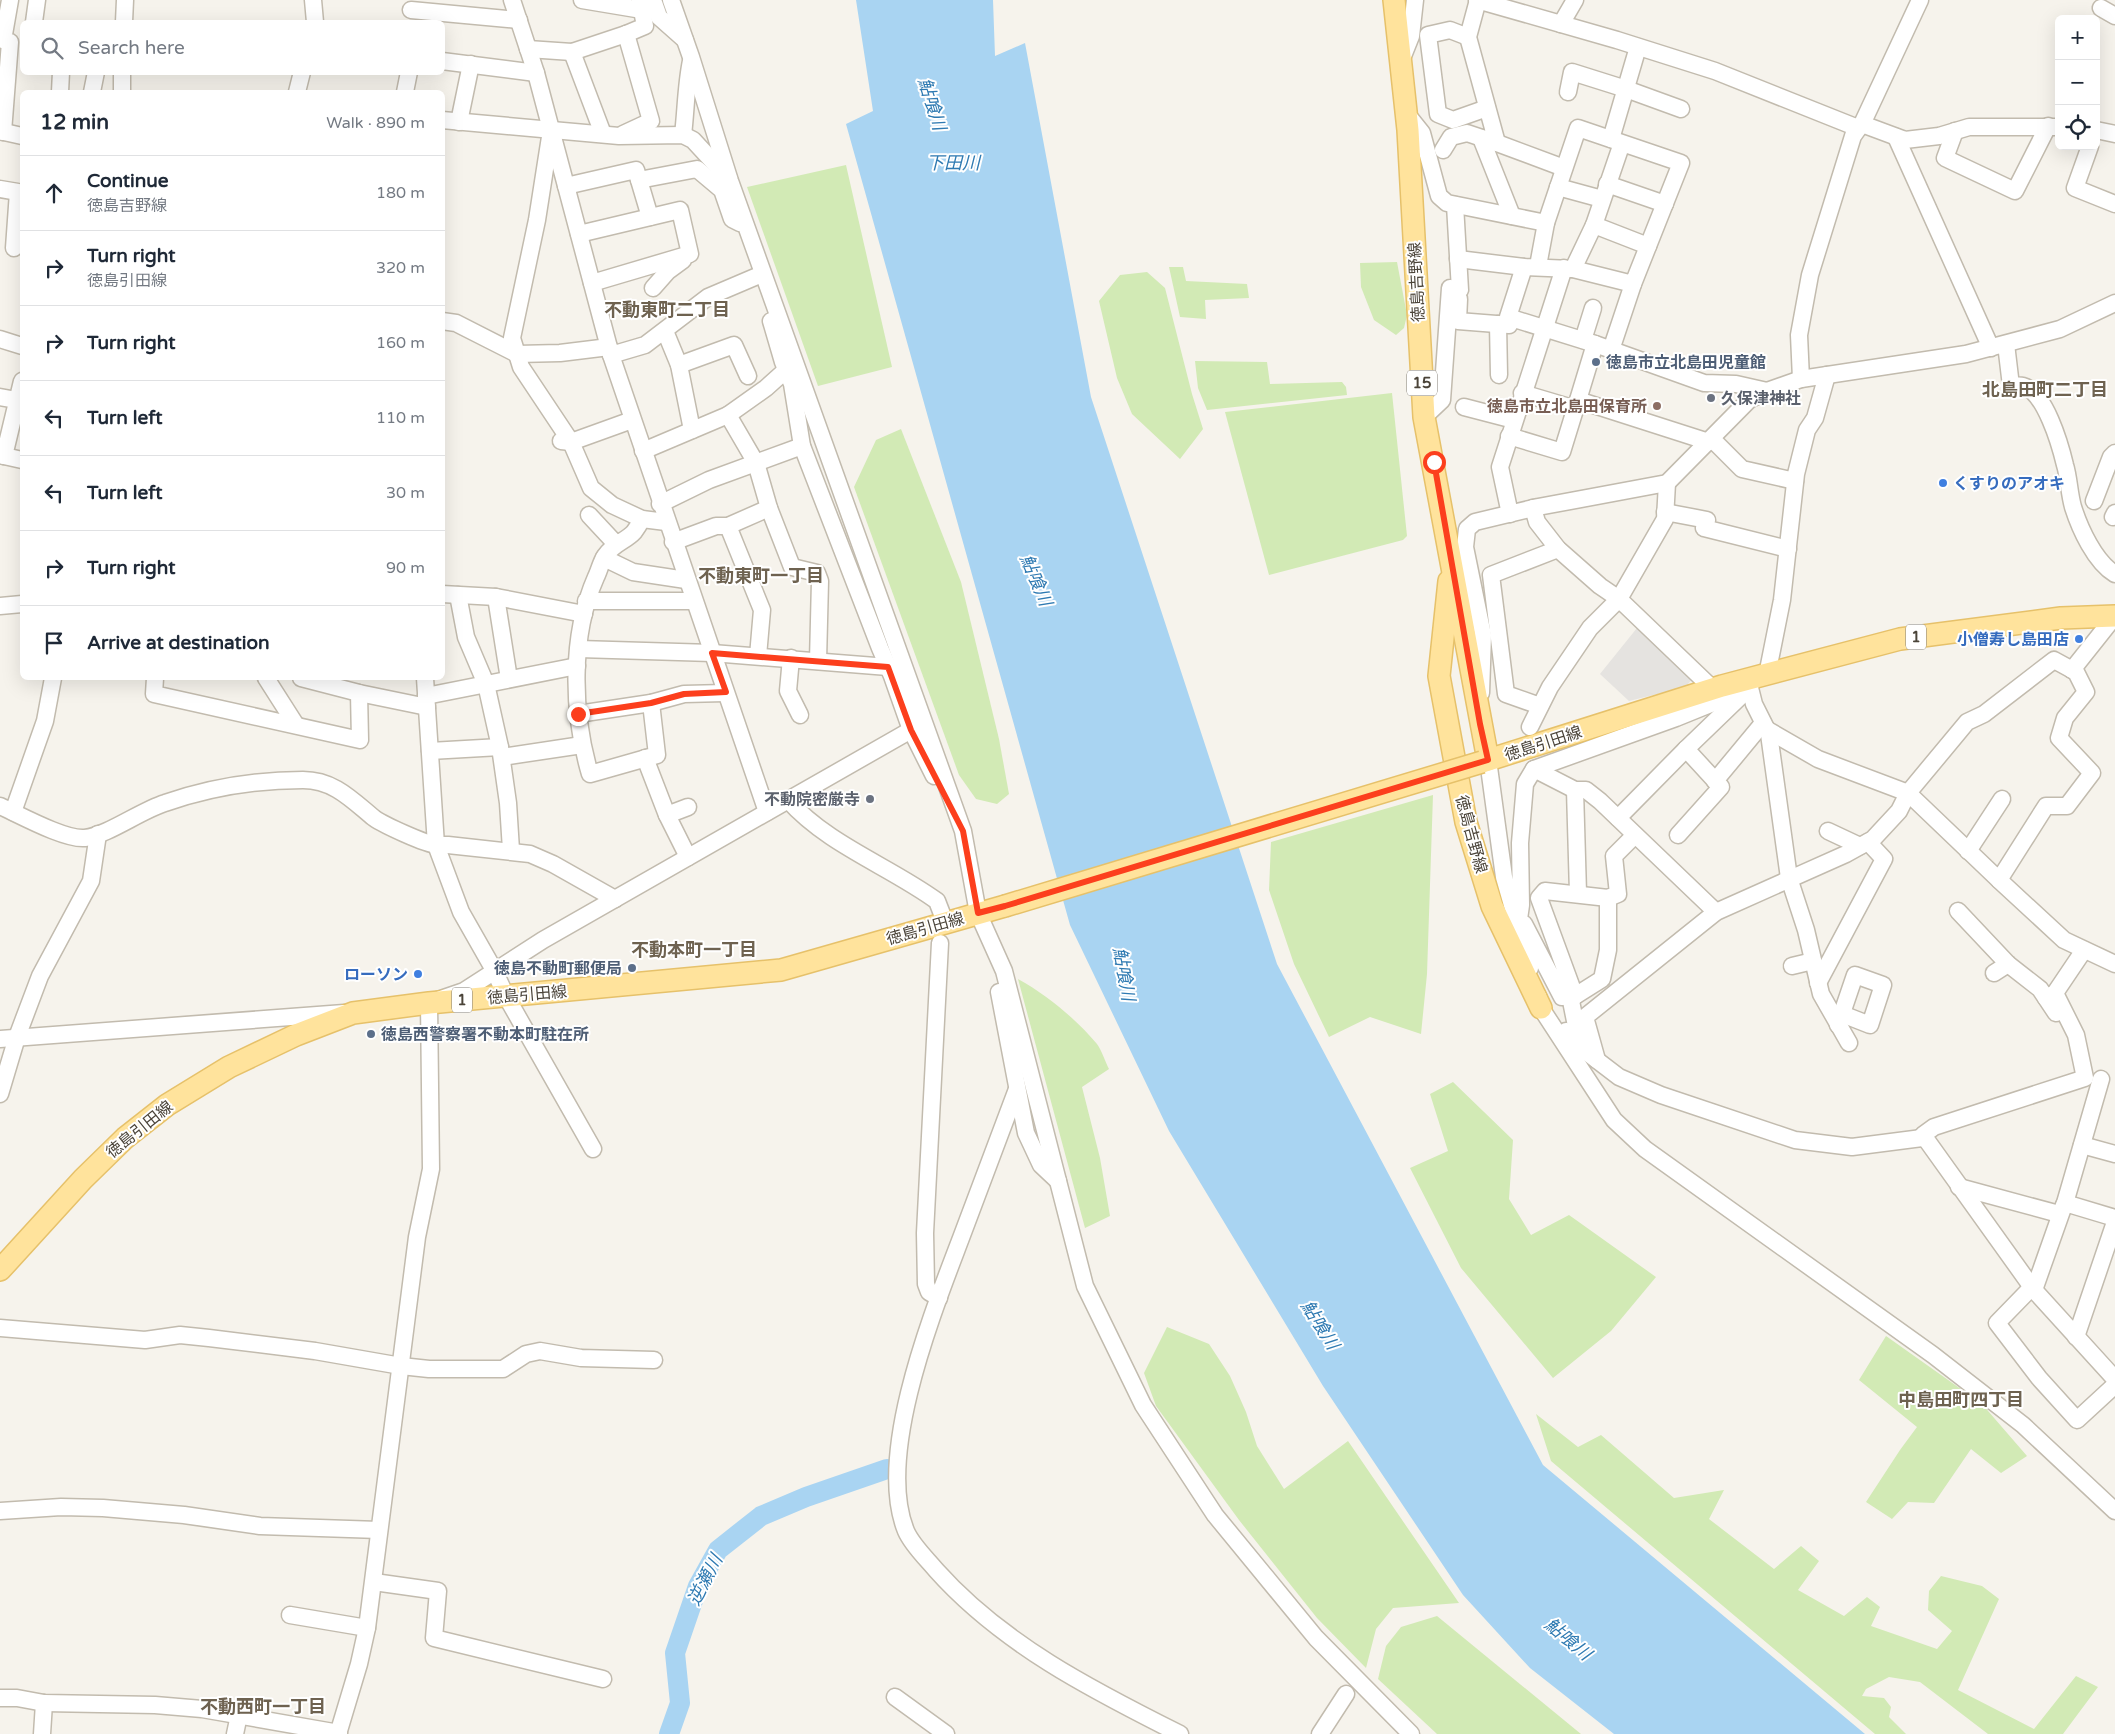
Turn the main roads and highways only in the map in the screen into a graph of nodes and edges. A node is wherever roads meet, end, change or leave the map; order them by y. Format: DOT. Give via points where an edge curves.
graph roads {
  1 [pos="1394,0"];
  2 [pos="1452,561"];
  3 [pos="2115,616"];
  4 [pos="1485,761"];
  5 [pos="1541,1008"];
  6 [pos="0,1270"];
  1 -- 2 [label="main road, 徳島吉野線 / 15" via="1406,113 1424,417"];
  2 -- 4 [label="main road, 徳島吉野線 / 15"];
  2 -- 5 [label="main road, 徳島吉野線 / 15" via="1439,676 1466,822 1492,906"];
  3 -- 4 [label="main road, 徳島引田線 / 1" via="2061,618 1900,640 1713,689"];
  4 -- 6 [label="main road, 徳島引田線 / 1, bridge" via="781,970 353,1013 296,1034 229,1067 167,1105 125,1138 82,1179"];
}
